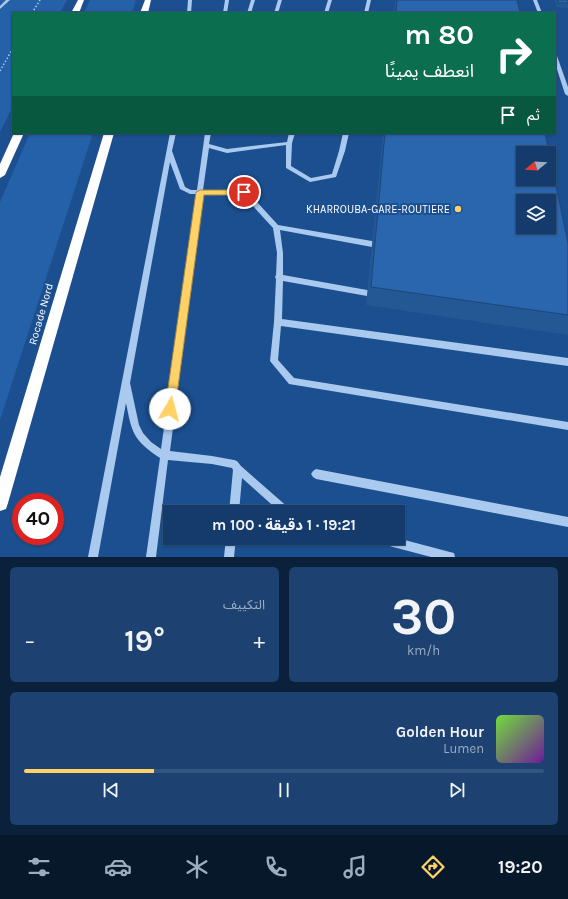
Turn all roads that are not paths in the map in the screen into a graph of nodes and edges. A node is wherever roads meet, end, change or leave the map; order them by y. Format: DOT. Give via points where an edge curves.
graph roads {
  1 [pos="8,0"];
  2 [pos="81,0"];
  3 [pos="148,0"];
  4 [pos="190,0"];
  5 [pos="227,0"];
  6 [pos="253,0"];
  7 [pos="280,0"];
  8 [pos="330,0"];
  9 [pos="369,0"];
  10 [pos="535,0"];
  11 [pos="0,8"];
  12 [pos="75,12"];
  13 [pos="144,12"];
  14 [pos="189,12"];
  15 [pos="225,12"];
  16 [pos="249,12"];
  17 [pos="276,12"];
  18 [pos="326,12"];
  19 [pos="366,12"];
  20 [pos="540,12"];
  21 [pos="556,59"];
  22 [pos="568,94"];
  23 [pos="20,134"];
  24 [pos="109,134"];
  25 [pos="173,134"];
  26 [pos="208,134"];
  27 [pos="292,134"];
  28 [pos="346,134"];
  29 [pos="289,143"];
  30 [pos="206,145"];
  31 [pos="170,152"];
  32 [pos="0,175"];
  33 [pos="200,192"];
  34 [pos="276,227"];
  35 [pos="372,244"];
  36 [pos="278,278"];
  37 [pos="367,293"];
  38 [pos="278,322"];
  39 [pos="568,362"];
  40 [pos="126,382"];
  41 [pos="568,426"];
  42 [pos="164,455"];
  43 [pos="238,469"];
  44 [pos="316,474"];
  45 [pos="0,503"];
  46 [pos="235,505"];
  47 [pos="279,505"];
  48 [pos="568,522"];
  49 [pos="230,545"];
  50 [pos="405,545"];
  51 [pos="93,557"];
  52 [pos="151,557"];
  53 [pos="229,557"];
  54 [pos="450,557"];
  1 -- 11 [label="street"];
  2 -- 12 [label="highway"];
  3 -- 13 [label="highway"];
  4 -- 14 [label="street"];
  5 -- 15 [label="street"];
  6 -- 16 [label="street"];
  7 -- 17 [label="street"];
  8 -- 18 [label="street"];
  9 -- 19 [label="street"];
  10 -- 20 [label="street"];
  21 -- 22 [label="street"];
  23 -- 32 [label="highway"];
  24 -- 45 [label="highway, Rocade Nord"];
  25 -- 31 [label="street"];
  26 -- 30 [label="street"];
  27 -- 29 [label="street"];
  28 -- 29 [label="street" via="334,176 310,180 288,167"];
  29 -- 30 [label="street" via="227,151"];
  30 -- 33 [label="street"];
  31 -- 33 [label="street" via="182,188 190,192"];
  31 -- 40 [label="street"];
  33 -- 34 [label="street" via="244,192"];
  33 -- 42 [label="street"];
  34 -- 35 [label="street"];
  34 -- 36 [label="street" via="280,253"];
  36 -- 37 [label="street"];
  36 -- 38 [label="street"];
  38 -- 39 [label="street"];
  38 -- 41 [label="street" via="274,361 292,381"];
  40 -- 42 [label="street" via="135,425 140,436 148,445"];
  40 -- 51 [label="street"];
  42 -- 43 [label="street" via="234,464"];
  42 -- 52 [label="street"];
  43 -- 46 [label="street"];
  43 -- 47 [label="street"];
  44 -- 48 [label="street"];
  49 -- 53 [label="street"];
  50 -- 54 [label="street"];
}
